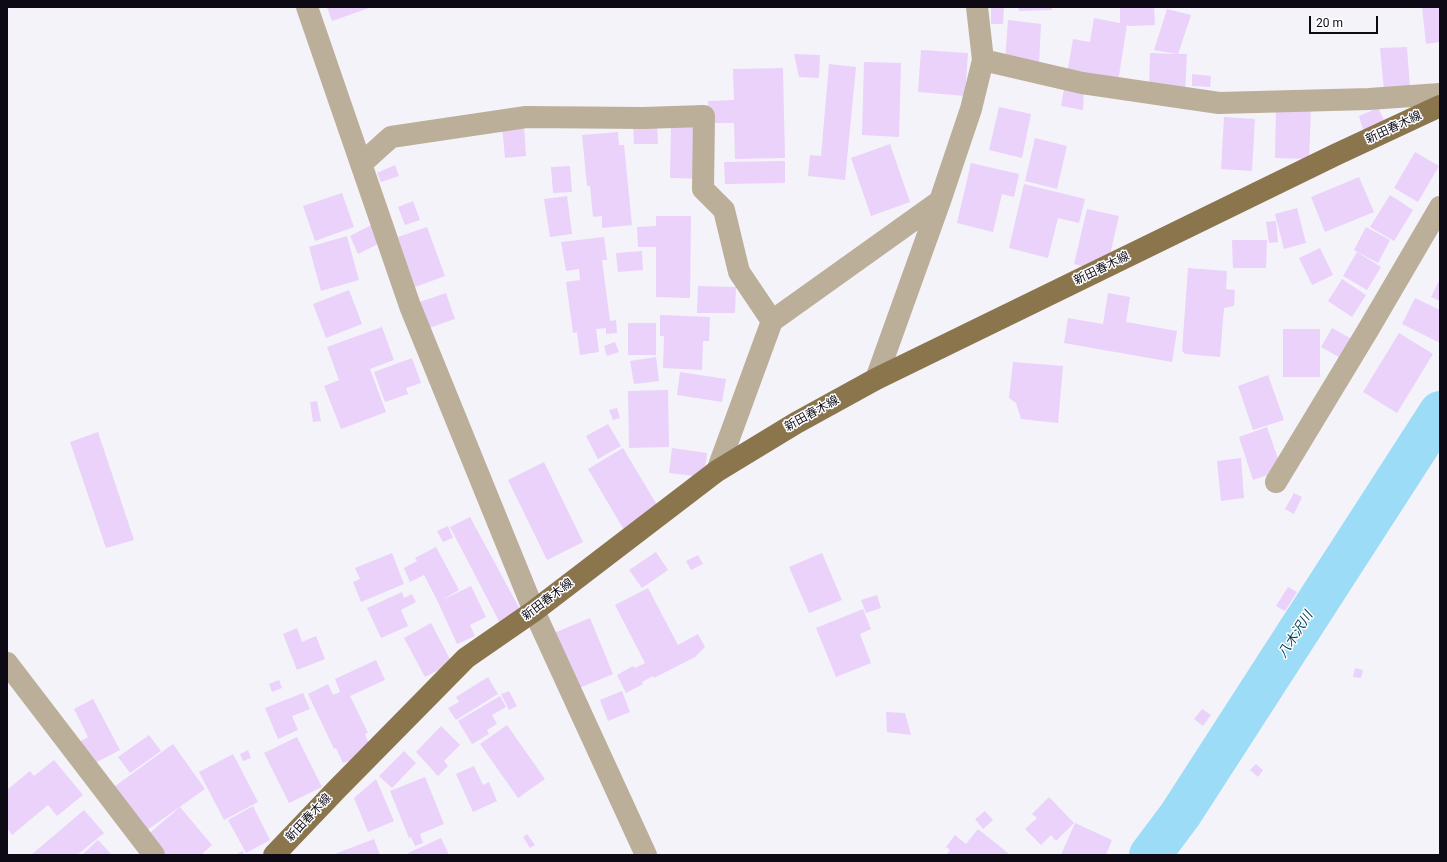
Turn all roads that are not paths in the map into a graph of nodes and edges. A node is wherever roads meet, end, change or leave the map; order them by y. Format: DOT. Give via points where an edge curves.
graph roads {
  1 [pos="307,7"];
  2 [pos="976,7"];
  3 [pos="983,60"];
  4 [pos="1440,94"];
  5 [pos="1440,106"];
  6 [pos="361,164"];
  7 [pos="940,201"];
  8 [pos="1440,207"];
  9 [pos="772,321"];
  10 [pos="876,379"];
  11 [pos="717,471"];
  12 [pos="1276,482"];
  13 [pos="534,611"];
  14 [pos="7,663"];
  15 [pos="154,855"];
  16 [pos="274,855"];
  17 [pos="646,855"];
  1 -- 6 [label="street"];
  2 -- 3 [label="street"];
  3 -- 4 [label="street" via="1082,83 1219,103 1369,99"];
  3 -- 7 [label="street"];
  5 -- 10 [label="main road, 新田春木線"];
  6 -- 9 [label="street" via="391,137 526,117 704,116 703,189 724,210 739,272"];
  6 -- 13 [label="street" via="410,306"];
  7 -- 9 [label="street"];
  7 -- 10 [label="street"];
  8 -- 12 [label="street"];
  9 -- 11 [label="street"];
  10 -- 11 [label="main road, 新田春木線"];
  11 -- 13 [label="main road, 新田春木線"];
  13 -- 16 [label="main road, 新田春木線" via="466,658"];
  13 -- 17 [label="street"];
  14 -- 15 [label="street"];
}
